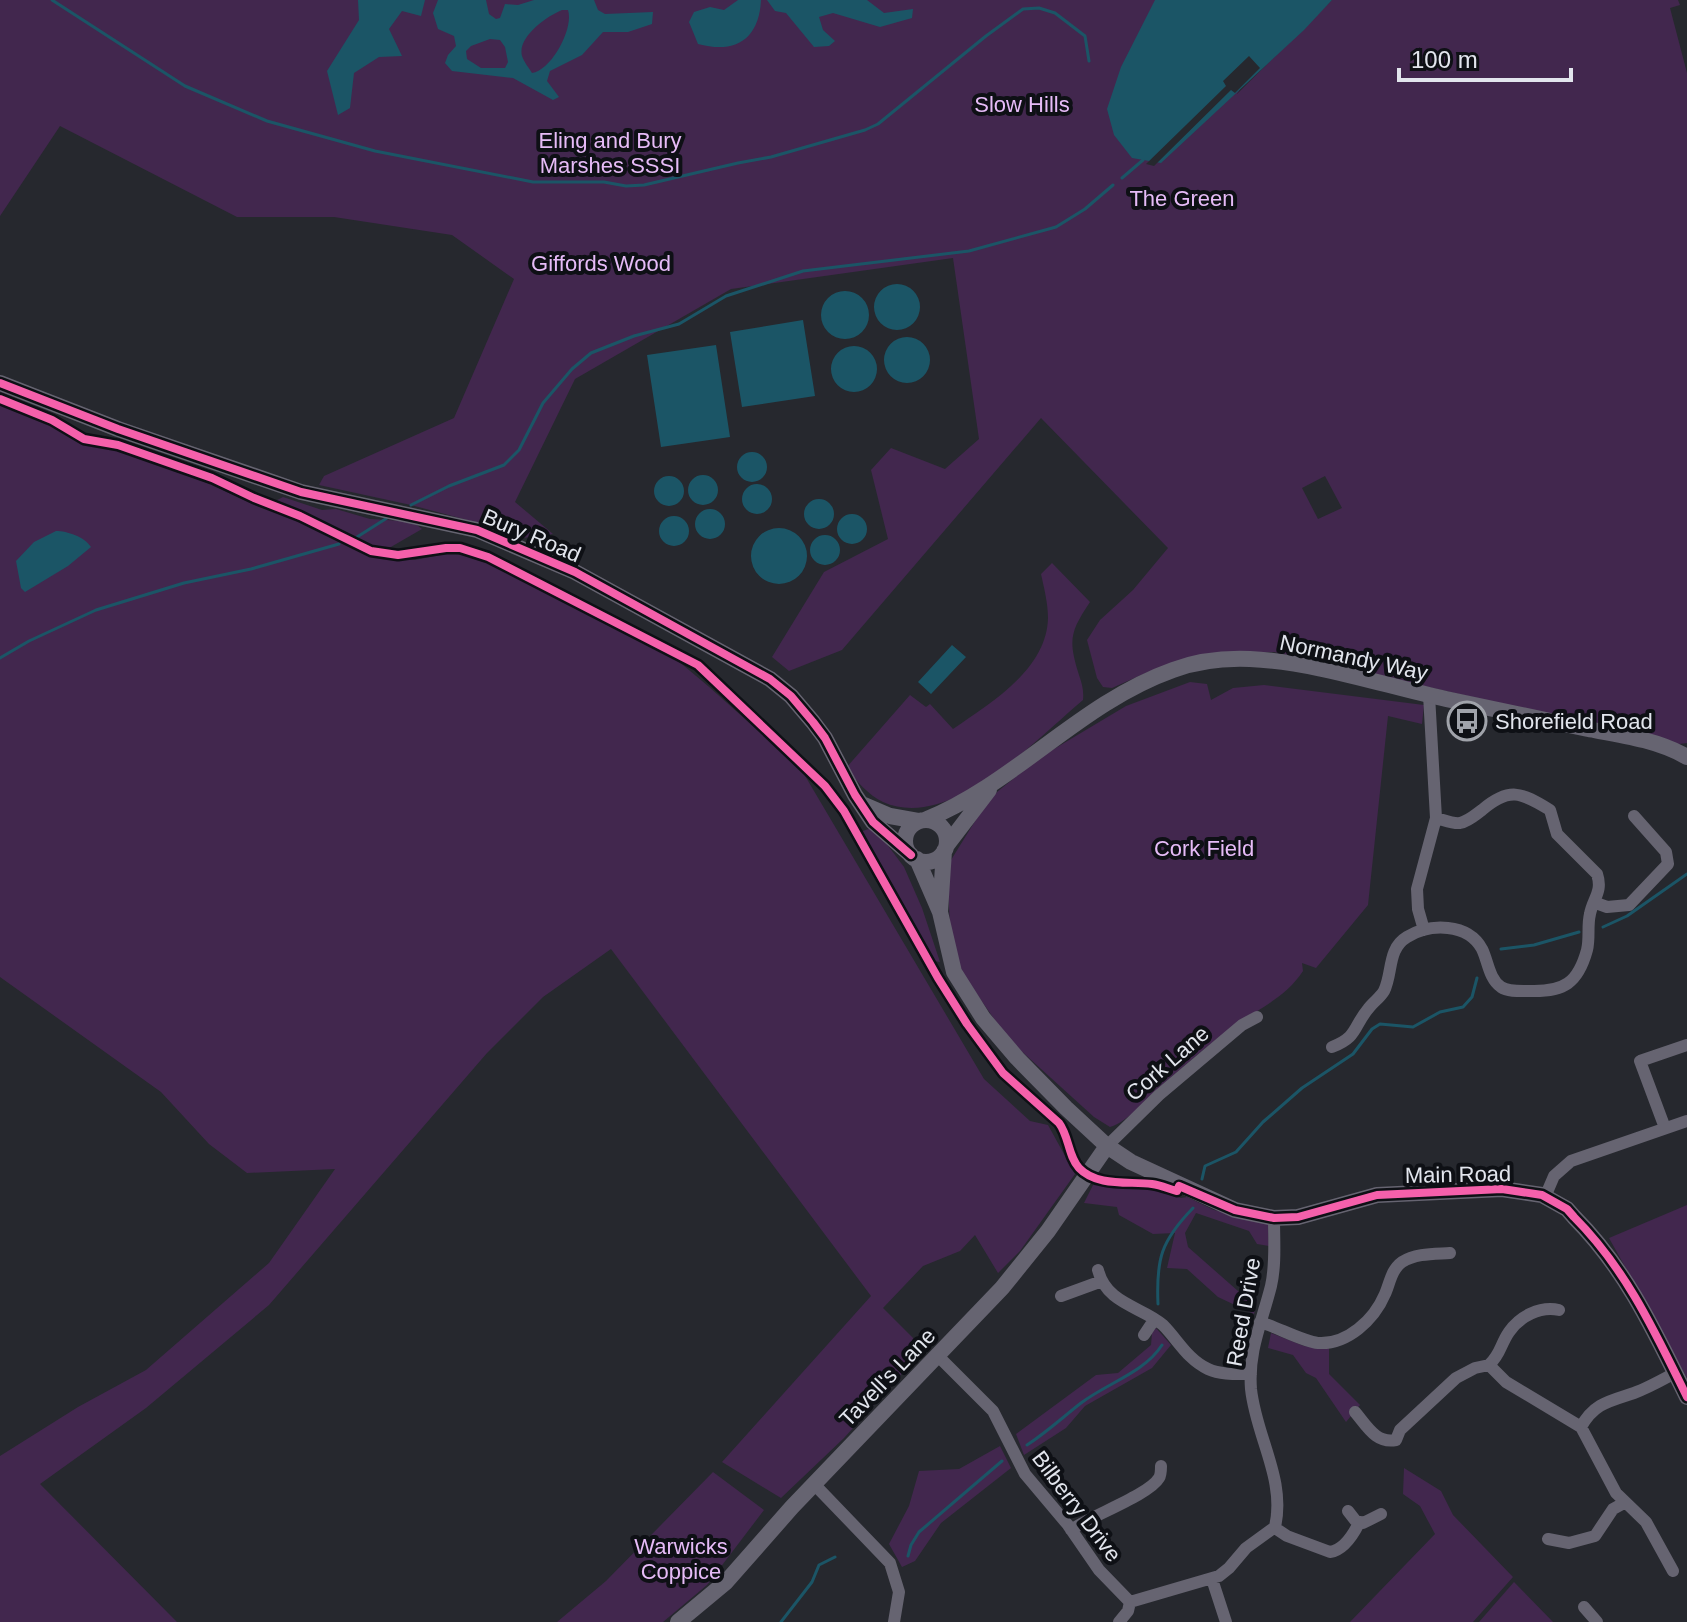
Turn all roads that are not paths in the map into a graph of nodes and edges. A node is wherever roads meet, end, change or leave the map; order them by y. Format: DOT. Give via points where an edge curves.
graph roads {
  1 [pos="0,383"];
  2 [pos="1429,695"];
  3 [pos="1687,757"];
  4 [pos="992,786"];
  5 [pos="862,804"];
  6 [pos="1634,816"];
  7 [pos="1436,818"];
  8 [pos="922,821"];
  9 [pos="946,848"];
  10 [pos="914,857"];
  11 [pos="1596,903"];
  12 [pos="940,912"];
  13 [pos="1424,930"];
  14 [pos="1257,1017"];
  15 [pos="1687,1045"];
  16 [pos="1332,1047"];
  17 [pos="1687,1121"];
  18 [pos="1665,1128"];
  19 [pos="1107,1146"];
  20 [pos="1545,1197"];
  21 [pos="1274,1218"];
  22 [pos="1450,1253"];
  23 [pos="1061,1296"];
  24 [pos="1559,1310"];
  25 [pos="1154,1320"];
  26 [pos="1260,1322"];
  27 [pos="1144,1335"];
  28 [pos="938,1356"];
  29 [pos="1489,1365"];
  30 [pos="1675,1373"];
  31 [pos="1251,1374"];
  32 [pos="1687,1397"];
  33 [pos="1355,1412"];
  34 [pos="1581,1427"];
  35 [pos="1161,1466"];
  36 [pos="814,1484"];
  37 [pos="1624,1503"];
  38 [pos="1348,1511"];
  39 [pos="1381,1514"];
  40 [pos="1359,1523"];
  41 [pos="1275,1528"];
  42 [pos="1071,1530"];
  43 [pos="1548,1539"];
  44 [pos="1673,1571"];
  45 [pos="1212,1579"];
  46 [pos="1130,1602"];
  47 [pos="1584,1607"];
  48 [pos="678,1622"];
  49 [pos="894,1622"];
  50 [pos="1119,1622"];
  51 [pos="1226,1622"];
  52 [pos="1597,1622"];
  1 -- 5 [label="street, Bury Road" via="301,492 477,530 575,572 770,679 819,730"];
  2 -- 3 [label="street, Normandy Way" via="1634,738"];
  2 -- 4 [label="street, Normandy Way" via="1290,663 1212,661 1174,669 1120,694"];
  2 -- 7 [label="street"];
  4 -- 8 [label="street, Normandy Way"];
  4 -- 9 [label="street, Normandy Way"];
  5 -- 8 [label="street"];
  5 -- 10 [label="street, Bury Road" via="873,822"];
  6 -- 11 [label="street" via="1666,852 1668,864 1629,905"];
  7 -- 11 [label="street" via="1457,824 1496,798 1510,795 1538,803 1550,810 1557,834 1597,874"];
  7 -- 13 [label="street" via="1417,889"];
  8 -- 9 [label="street" via="942,827"];
  8 -- 10 [label="street" via="906,836"];
  9 -- 10 [label="street" via="931,861"];
  9 -- 12 [label="street"];
  10 -- 12 [label="street"];
  11 -- 13 [label="street" via="1584,965 1561,989 1503,989 1472,937 1445,927"];
  12 -- 19 [label="street, Main Road" via="954,972 983,1018 1044,1087"];
  13 -- 16 [label="street" via="1395,948 1383,992 1355,1034"];
  14 -- 19 [label="street, Cork Lane" via="1159,1095"];
  15 -- 18 [label="street" via="1640,1061"];
  17 -- 18 [label="street"];
  18 -- 20 [label="street" via="1571,1161 1554,1176"];
  19 -- 21 [label="street, Main Road" via="1187,1190 1235,1210"];
  19 -- 28 [label="street, Tavell's Lane" via="1026,1260"];
  20 -- 21 [label="street, Main Road" via="1502,1189 1394,1193"];
  20 -- 30 [label="street, Main Road" via="1567,1209 1612,1260"];
  21 -- 26 [label="street, Reed Drive" via="1273,1274"];
  22 -- 26 [label="street" via="1401,1263 1380,1302 1343,1339 1311,1342"];
  23 -- 25 [label="street" via="1100,1276 1122,1301"];
  24 -- 29 [label="street" via="1549,1308 1521,1319"];
  25 -- 27 [label="street"];
  25 -- 31 [label="street" via="1205,1368"];
  26 -- 31 [label="street, Reed Drive"];
  28 -- 36 [label="street, Tavell's Lane"];
  28 -- 42 [label="street, Bilberry Drive" via="993,1411 1025,1474"];
  29 -- 33 [label="street" via="1456,1378 1400,1430 1396,1440 1377,1438"];
  29 -- 34 [label="street" via="1506,1382"];
  30 -- 32 [label="street, Main Road"];
  30 -- 34 [label="street" via="1607,1400"];
  31 -- 41 [label="street, Reed Drive" via="1256,1421 1277,1488"];
  34 -- 37 [label="street"];
  35 -- 42 [label="street" via="1159,1479 1148,1488"];
  36 -- 48 [label="street, Tavell's Lane" via="726,1582"];
  36 -- 49 [label="street" via="890,1563 899,1592"];
  37 -- 43 [label="street" via="1613,1509 1595,1536 1569,1543"];
  37 -- 44 [label="street" via="1646,1522"];
  38 -- 40 [label="street"];
  39 -- 40 [label="street"];
  40 -- 41 [label="street" via="1340,1548 1330,1552"];
  41 -- 45 [label="street"];
  42 -- 46 [label="street, Bilberry Drive"];
  45 -- 46 [label="street"];
  45 -- 51 [label="street"];
  46 -- 50 [label="street"];
  47 -- 52 [label="street"];
}
